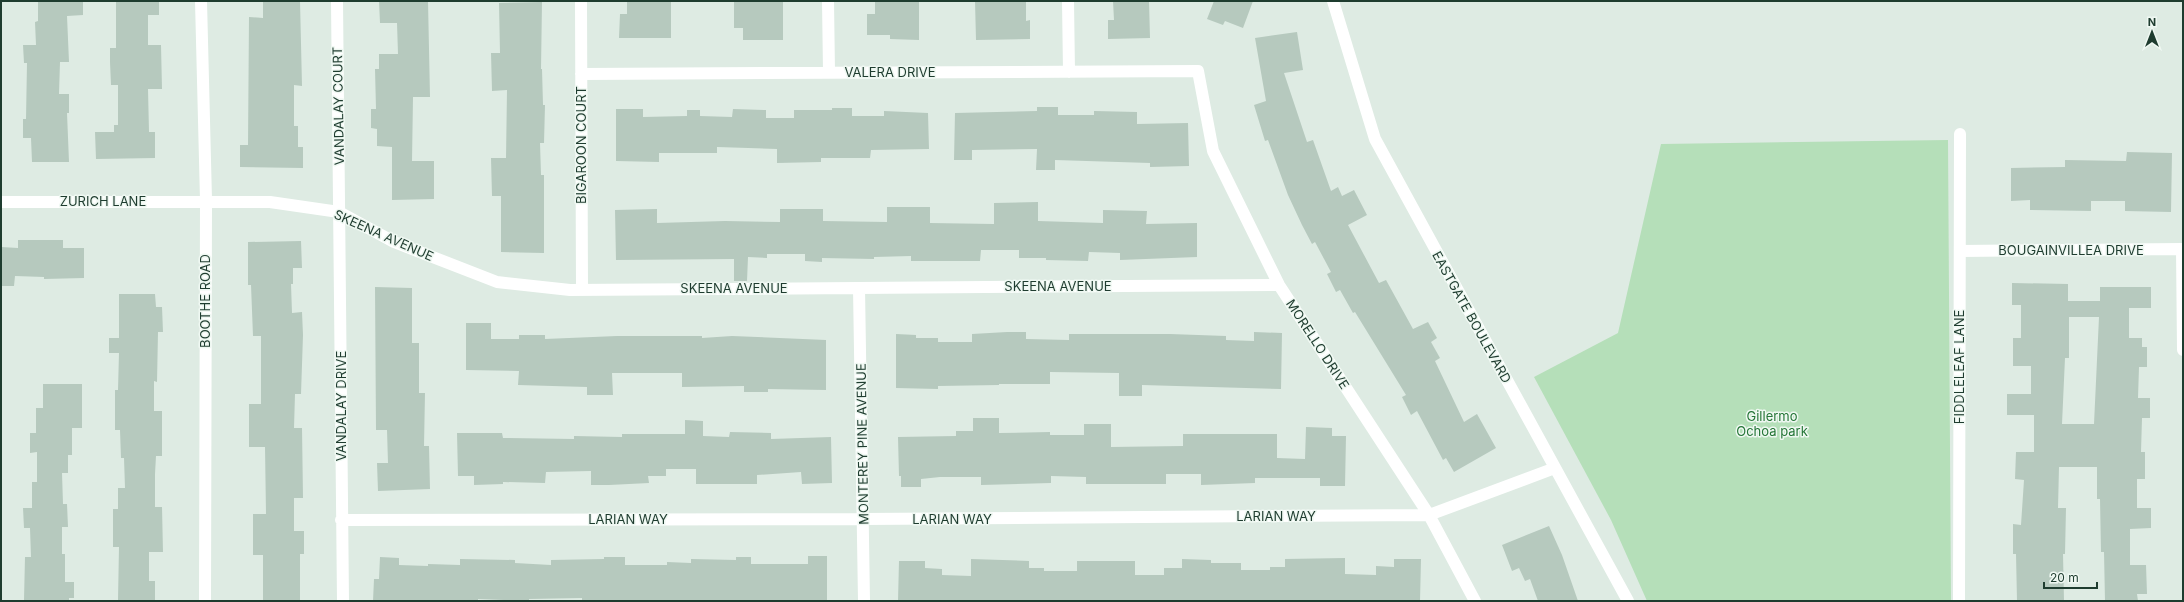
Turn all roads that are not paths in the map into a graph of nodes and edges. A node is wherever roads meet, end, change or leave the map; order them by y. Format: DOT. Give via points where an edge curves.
graph roads {
  1 [pos="201,1"];
  2 [pos="337,1"];
  3 [pos="581,1"];
  4 [pos="828,1"];
  5 [pos="1068,1"];
  6 [pos="1333,1"];
  7 [pos="1343,1"];
  8 [pos="1339,24"];
  9 [pos="1198,71"];
  10 [pos="829,72"];
  11 [pos="1069,72"];
  12 [pos="581,74"];
  13 [pos="1960,134"];
  14 [pos="206,200"];
  15 [pos="1,202"];
  16 [pos="340,212"];
  17 [pos="2183,249"];
  18 [pos="1960,251"];
  19 [pos="1279,285"];
  20 [pos="859,288"];
  21 [pos="582,289"];
  22 [pos="2183,350"];
  23 [pos="1555,468"];
  24 [pos="1429,514"];
  25 [pos="863,519"];
  26 [pos="341,520"];
  27 [pos="204,601"];
  28 [pos="343,601"];
  29 [pos="864,601"];
  30 [pos="1475,601"];
  31 [pos="1628,601"];
  32 [pos="1959,601"];
  1 -- 14 [label="street, BOOTHE ROAD"];
  2 -- 16 [label="street, VANDALAY COURT"];
  3 -- 12 [label="street, BIGAROON COURT"];
  4 -- 10 [label="street"];
  5 -- 11 [label="street"];
  6 -- 8 [label="street, EASTGATE BOULEVARD"];
  7 -- 8 [label="street, EASTGATE BOULEVARD"];
  8 -- 23 [label="street, EASTGATE BOULEVARD" via="1375,139"];
  9 -- 11 [label="street, VALERA DRIVE"];
  9 -- 19 [label="street, MORELLO DRIVE" via="1214,151"];
  10 -- 11 [label="street, VALERA DRIVE"];
  10 -- 12 [label="street, VALERA DRIVE"];
  12 -- 21 [label="street, BIGAROON COURT"];
  13 -- 18 [label="street, FIDDLELEAF LANE"];
  14 -- 15 [label="street, ZURICH LANE"];
  14 -- 16 [label="street, SKEENA AVENUE" via="270,202"];
  14 -- 27 [label="street, BOOTHE ROAD"];
  16 -- 21 [label="street, SKEENA AVENUE" via="394,242 497,282"];
  16 -- 26 [label="street, VANDALAY DRIVE"];
  17 -- 18 [label="street, BOUGAINVILLEA DRIVE"];
  17 -- 22 [label="street"];
  18 -- 32 [label="street, FIDDLELEAF LANE"];
  19 -- 20 [label="street, SKEENA AVENUE"];
  19 -- 24 [label="street, MORELLO DRIVE"];
  20 -- 21 [label="street, SKEENA AVENUE"];
  20 -- 25 [label="street, MONTEREY PINE AVENUE"];
  23 -- 24 [label="street, LARIAN WAY"];
  23 -- 31 [label="street, EASTGATE BOULEVARD"];
  24 -- 25 [label="street, LARIAN WAY"];
  24 -- 30 [label="street, MORELLO DRIVE"];
  25 -- 26 [label="street, LARIAN WAY"];
  25 -- 29 [label="street, MONTEREY PINE AVENUE"];
  26 -- 28 [label="street, VANDALAY DRIVE"];
}
